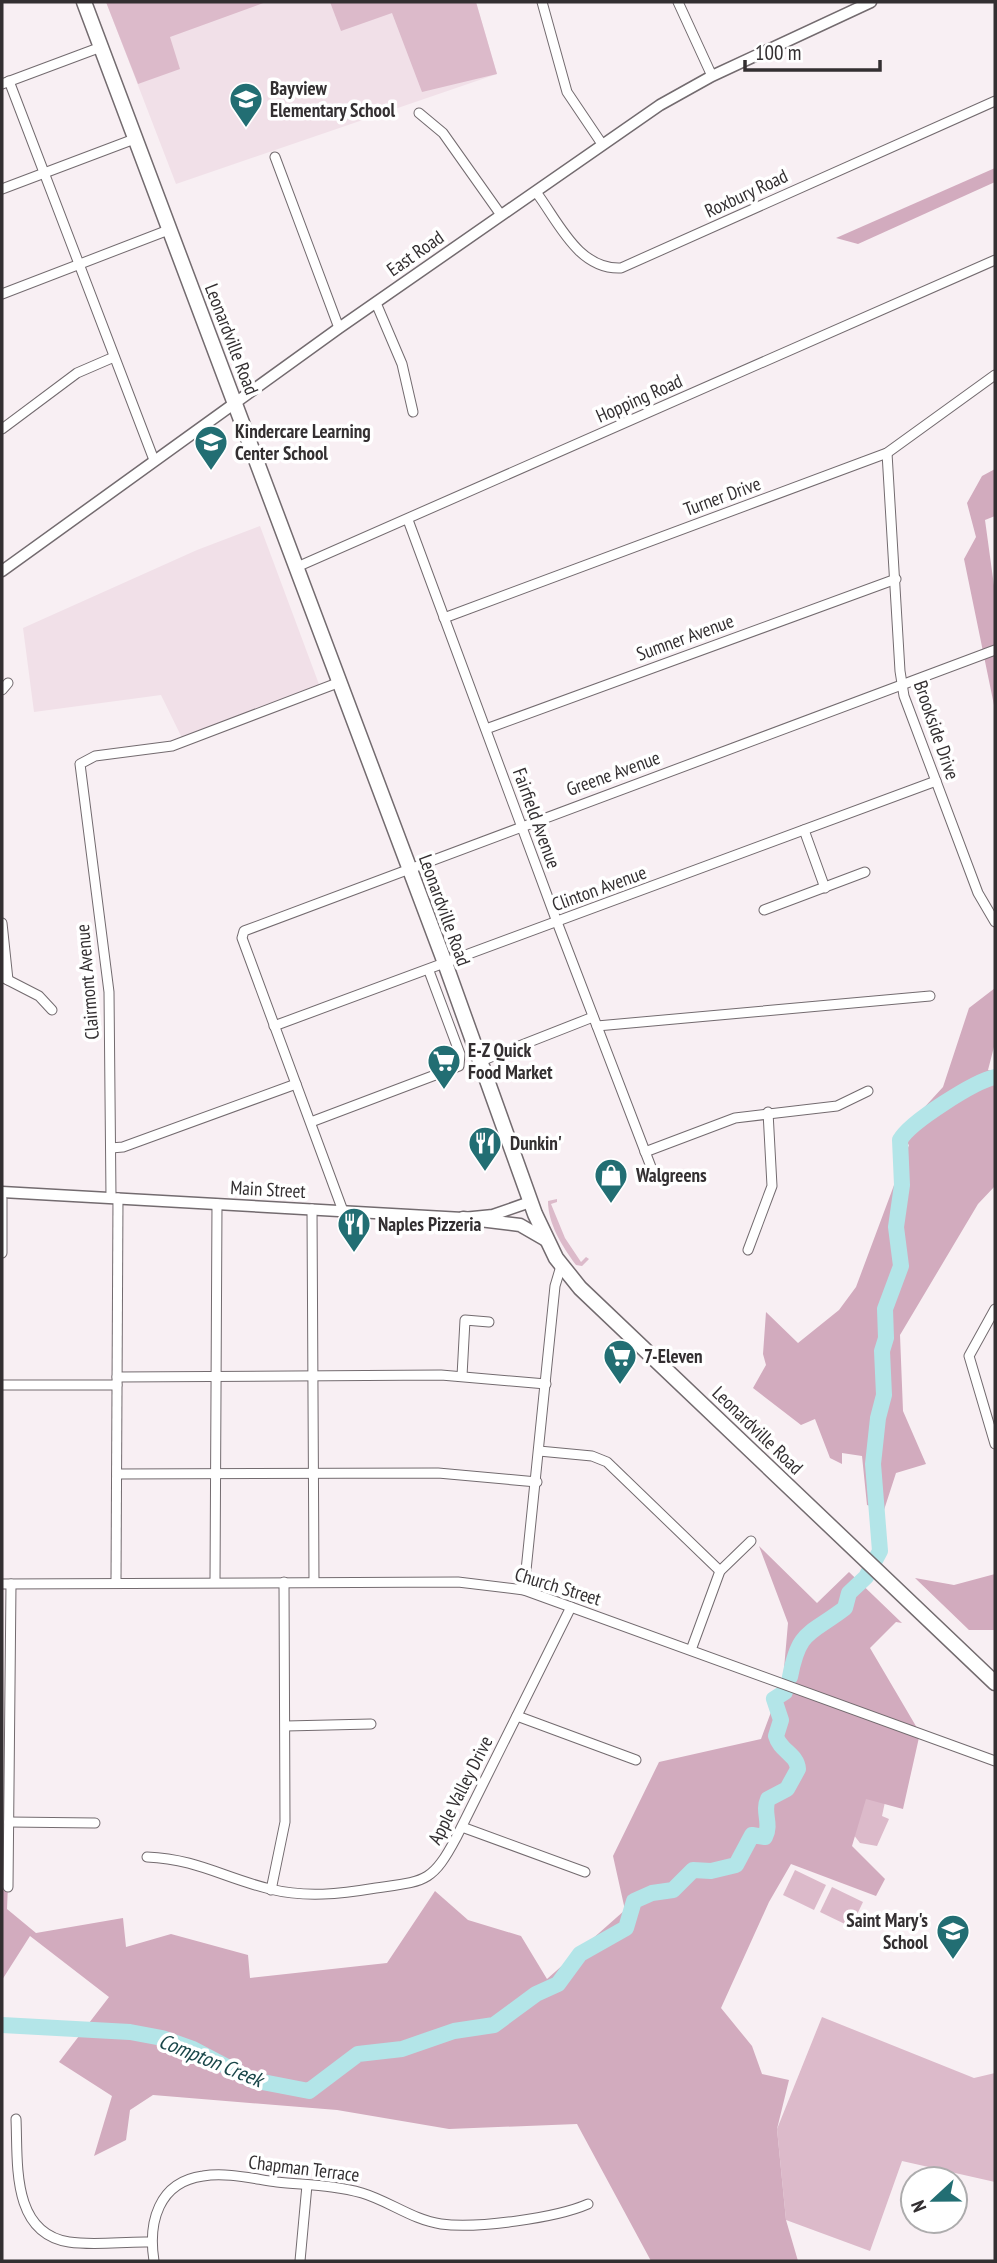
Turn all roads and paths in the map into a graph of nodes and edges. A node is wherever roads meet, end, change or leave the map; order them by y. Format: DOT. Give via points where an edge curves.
graph roads {
  1 [pos="84,2"];
  2 [pos="542,2"];
  3 [pos="678,2"];
  4 [pos="871,2"];
  5 [pos="101,47"];
  6 [pos="712,76"];
  7 [pos="5,83"];
  8 [pos="995,101"];
  9 [pos="419,113"];
  10 [pos="136,138"];
  11 [pos="602,145"];
  12 [pos="275,157"];
  13 [pos="44,173"];
  14 [pos="2,189"];
  15 [pos="536,192"];
  16 [pos="501,215"];
  17 [pos="171,229"];
  18 [pos="995,260"];
  19 [pos="79,265"];
  20 [pos="2,294"];
  21 [pos="376,303"];
  22 [pos="339,328"];
  23 [pos="114,357"];
  24 [pos="995,375"];
  25 [pos="235,402"];
  26 [pos="413,411"];
  27 [pos="2,429"];
  28 [pos="887,453"];
  29 [pos="154,460"];
  30 [pos="408,520"];
  31 [pos="297,567"];
  32 [pos="2,571"];
  33 [pos="896,579"];
  34 [pos="444,618"];
  35 [pos="995,650"];
  36 [pos="340,682"];
  37 [pos="902,684"];
  38 [pos="486,729"];
  39 [pos="936,781"];
  40 [pos="521,826"];
  41 [pos="804,830"];
  42 [pos="410,869"];
  43 [pos="865,872"];
  44 [pos="825,888"];
  45 [pos="764,910"];
  46 [pos="556,922"];
  47 [pos="995,922"];
  48 [pos="2,923"];
  49 [pos="445,963"];
  50 [pos="429,971"];
  51 [pos="5,979"];
  52 [pos="930,996"];
  53 [pos="52,1010"];
  54 [pos="595,1022"];
  55 [pos="274,1027"];
  56 [pos="481,1061"];
  57 [pos="296,1084"];
  58 [pos="868,1091"];
  59 [pos="768,1112"];
  60 [pos="311,1122"];
  61 [pos="111,1148"];
  62 [pos="645,1152"];
  63 [pos="651,1167"];
  64 [pos="2,1192"];
  65 [pos="114,1198"];
  66 [pos="2,1199"];
  67 [pos="530,1202"];
  68 [pos="217,1204"];
  69 [pos="312,1209"];
  70 [pos="343,1211"];
  71 [pos="463,1218"];
  72 [pos="546,1240"];
  73 [pos="748,1250"];
  74 [pos="2,1252"];
  75 [pos="561,1266"];
  76 [pos="995,1309"];
  77 [pos="489,1322"];
  78 [pos="314,1375"];
  79 [pos="215,1376"];
  80 [pos="462,1376"];
  81 [pos="117,1381"];
  82 [pos="546,1384"];
  83 [pos="2,1385"];
  84 [pos="995,1444"];
  85 [pos="539,1451"];
  86 [pos="314,1471"];
  87 [pos="217,1472"];
  88 [pos="117,1474"];
  89 [pos="537,1482"];
  90 [pos="751,1541"];
  91 [pos="720,1570"];
  92 [pos="116,1582"];
  93 [pos="215,1582"];
  94 [pos="284,1582"];
  95 [pos="314,1582"];
  96 [pos="7,1584"];
  97 [pos="524,1590"];
  98 [pos="571,1607"];
  99 [pos="691,1650"];
  100 [pos="995,1683"];
  101 [pos="517,1716"];
  102 [pos="371,1724"];
  103 [pos="286,1726"];
  104 [pos="636,1760"];
  105 [pos="995,1761"];
  106 [pos="9,1822"];
  107 [pos="95,1823"];
  108 [pos="462,1827"];
  109 [pos="147,1857"];
  110 [pos="585,1872"];
  111 [pos="8,1887"];
  112 [pos="271,1890"];
  113 [pos="16,2119"];
  114 [pos="307,2185"];
  115 [pos="588,2204"];
  116 [pos="151,2242"];
  117 [pos="154,2261"];
  118 [pos="300,2261"];
  1 -- 5 [label="main road, Leonardville Road"];
  2 -- 11 [label="street" via="567,92"];
  3 -- 6 [label="street"];
  4 -- 6 [label="street, East Road"];
  5 -- 7 [label="street"];
  5 -- 10 [label="main road, Leonardville Road"];
  6 -- 11 [label="street, East Road"];
  7 -- 13 [label="street"];
  8 -- 15 [label="street, Roxbury Road" via="621,268 598,264 579,252"];
  9 -- 16 [label="street" via="443,133"];
  10 -- 13 [label="street"];
  10 -- 17 [label="main road, Leonardville Road"];
  11 -- 15 [label="street, East Road"];
  12 -- 22 [label="street"];
  13 -- 14 [label="street"];
  13 -- 19 [label="street"];
  15 -- 16 [label="street, East Road"];
  16 -- 21 [label="street, East Road"];
  17 -- 19 [label="street"];
  17 -- 25 [label="main road, Leonardville Road"];
  18 -- 30 [label="street, Hopping Road"];
  19 -- 20 [label="street"];
  19 -- 23 [label="street"];
  21 -- 22 [label="street, East Road"];
  21 -- 26 [label="street" via="402,364"];
  22 -- 25 [label="street, East Road"];
  23 -- 27 [label="street" via="77,373"];
  23 -- 29 [label="street"];
  24 -- 28 [label="street, Turner Drive"];
  25 -- 29 [label="street, East Road"];
  25 -- 31 [label="main road, Leonardville Road"];
  28 -- 33 [label="street, Brookside Drive"];
  28 -- 34 [label="street, Turner Drive"];
  29 -- 32 [label="street, East Road"];
  30 -- 31 [label="street, Hopping Road"];
  30 -- 34 [label="street, Fairfield Avenue"];
  31 -- 36 [label="main road, Leonardville Road"];
  33 -- 37 [label="street, Brookside Drive"];
  33 -- 38 [label="street, Sumner Avenue"];
  34 -- 38 [label="street, Fairfield Avenue"];
  35 -- 37 [label="street, Greene Avenue"];
  36 -- 42 [label="main road, Leonardville Road"];
  36 -- 61 [label="street, Clairmont Avenue" via="172,746 95,757 80,764 110,1002"];
  37 -- 39 [label="street, Brookside Drive"];
  37 -- 40 [label="street, Greene Avenue"];
  38 -- 40 [label="street, Fairfield Avenue"];
  39 -- 41 [label="street, Clinton Avenue"];
  39 -- 47 [label="street, Brookside Drive" via="978,893"];
  40 -- 42 [label="street, Greene Avenue"];
  40 -- 46 [label="street, Fairfield Avenue"];
  41 -- 44 [label="street"];
  41 -- 46 [label="street, Clinton Avenue"];
  42 -- 49 [label="main road, Leonardville Road"];
  42 -- 55 [label="street, Greene Avenue" via="244,931 242,938"];
  43 -- 44 [label="street"];
  44 -- 45 [label="street"];
  46 -- 49 [label="street, Clinton Avenue"];
  46 -- 54 [label="street, Fairfield Avenue"];
  48 -- 51 [label="street"];
  49 -- 50 [label="street, Clinton Avenue"];
  49 -- 56 [label="main road, Leonardville Road"];
  50 -- 55 [label="street, Clinton Avenue"];
  50 -- 60 [label="street" via="460,1054 459,1066"];
  51 -- 53 [label="street" via="39,996"];
  52 -- 54 [label="street"];
  54 -- 56 [label="street"];
  54 -- 62 [label="street, Fairfield Avenue"];
  55 -- 57 [label="street"];
  56 -- 67 [label="main road, Leonardville Road"];
  57 -- 60 [label="street"];
  57 -- 61 [label="street"];
  58 -- 59 [label="street" via="837,1106"];
  59 -- 62 [label="street" via="735,1118"];
  59 -- 73 [label="street" via="772,1186"];
  60 -- 70 [label="street"];
  61 -- 65 [label="street, Clairmont Avenue"];
  62 -- 63 [label="street, Fairfield Avenue"];
  64 -- 65 [label="street, Main Street"];
  65 -- 68 [label="street, Main Street"];
  65 -- 81 [label="street, Clairmont Avenue"];
  66 -- 74 [label="street"];
  67 -- 71 [label="street, Main Street" via="493,1215"];
  67 -- 72 [label="main road, Leonardville Road"];
  68 -- 69 [label="street, Main Street"];
  68 -- 79 [label="street"];
  69 -- 70 [label="street, Main Street"];
  69 -- 78 [label="street"];
  70 -- 71 [label="street, Main Street"];
  71 -- 72 [label="main road" via="520,1225"];
  72 -- 75 [label="main road, Leonardville Road"];
  75 -- 82 [label="street"];
  75 -- 100 [label="main road, Leonardville Road"];
  76 -- 84 [label="street" via="969,1356"];
  77 -- 80 [label="street" via="465,1320"];
  78 -- 79 [label="street"];
  78 -- 80 [label="street"];
  78 -- 86 [label="street"];
  79 -- 81 [label="street"];
  79 -- 87 [label="street"];
  80 -- 82 [label="street"];
  81 -- 83 [label="street"];
  81 -- 88 [label="street, Clairmont Avenue"];
  82 -- 85 [label="street"];
  85 -- 89 [label="street"];
  85 -- 91 [label="street" via="592,1456 607,1462"];
  86 -- 87 [label="street"];
  86 -- 89 [label="street" via="438,1473"];
  86 -- 95 [label="street"];
  87 -- 88 [label="street"];
  87 -- 93 [label="street"];
  88 -- 92 [label="street, Clairmont Avenue"];
  89 -- 97 [label="street"];
  90 -- 91 [label="street"];
  91 -- 99 [label="street"];
  92 -- 93 [label="street, Church Street"];
  92 -- 96 [label="street, Church Street"];
  93 -- 94 [label="street, Church Street"];
  94 -- 95 [label="street, Church Street"];
  94 -- 103 [label="street"];
  95 -- 97 [label="street, Church Street" via="458,1582"];
  96 -- 106 [label="street"];
  97 -- 98 [label="street, Church Street"];
  98 -- 99 [label="street, Church Street"];
  98 -- 101 [label="street, Apple Valley Drive"];
  99 -- 105 [label="street, Church Street"];
  101 -- 104 [label="street"];
  101 -- 108 [label="street, Apple Valley Drive"];
  102 -- 103 [label="street"];
  103 -- 112 [label="street" via="285,1822"];
  106 -- 107 [label="street"];
  106 -- 111 [label="street"];
  108 -- 110 [label="street"];
  108 -- 112 [label="street, Apple Valley Drive" via="436,1872 422,1880 326,1895"];
  109 -- 112 [label="street, Apple Valley Drive" via="194,1862"];
  113 -- 116 [label="street" via="21,2196 38,2226 68,2242"];
  114 -- 115 [label="street, Chapman Terrace" via="360,2192 450,2225 566,2213"];
  114 -- 116 [label="street, Chapman Terrace" via="214,2175 192,2178 167,2195 158,2208"];
  114 -- 118 [label="street"];
  116 -- 117 [label="street, Chapman Terrace"];
}
